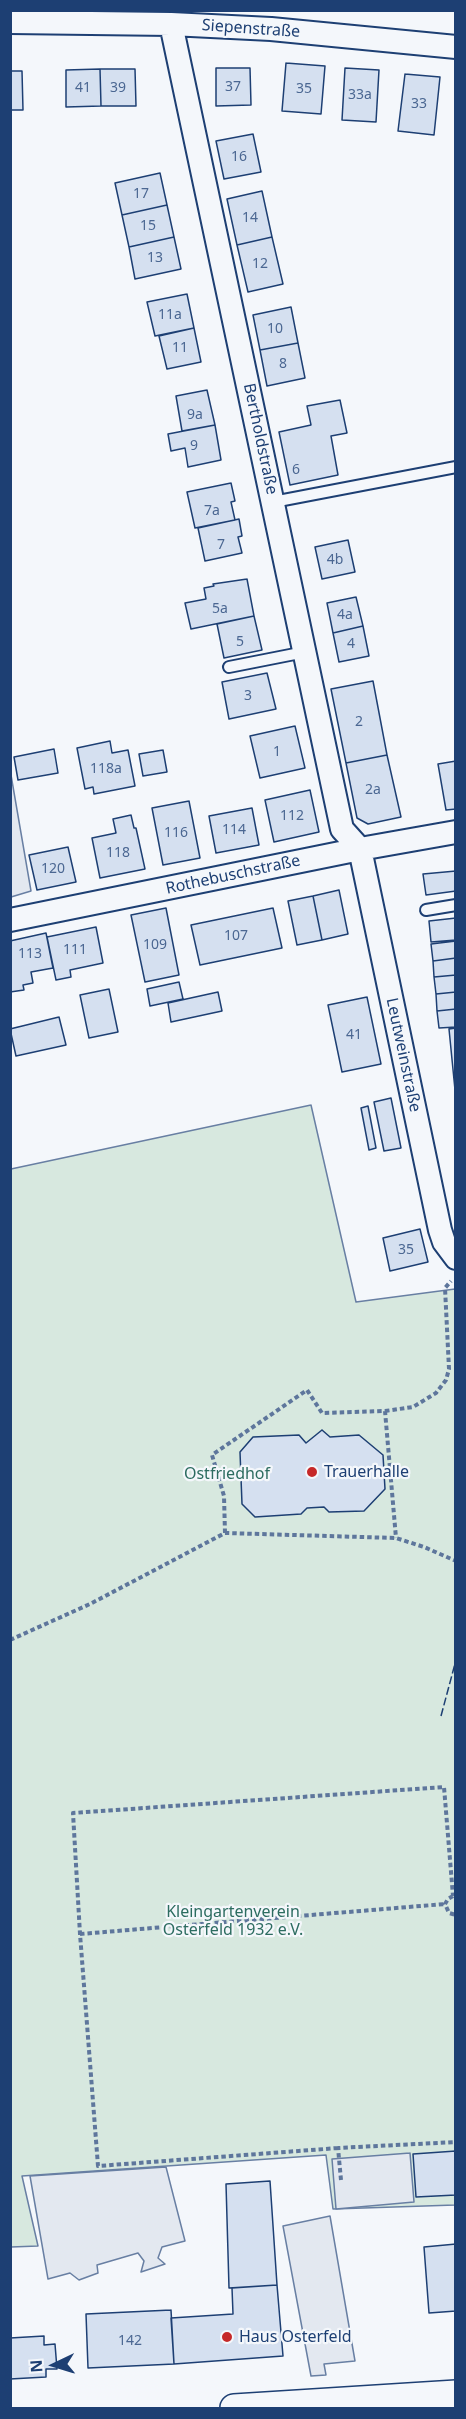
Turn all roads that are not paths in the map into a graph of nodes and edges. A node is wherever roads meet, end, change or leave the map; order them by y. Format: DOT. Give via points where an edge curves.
graph roads {
  1 [pos="10,22"];
  2 [pos="171,24"];
  3 [pos="456,47"];
  4 [pos="456,468"];
  5 [pos="273,502"];
  6 [pos="305,652"];
  7 [pos="230,667"];
  8 [pos="456,832"];
  9 [pos="360,849"];
  10 [pos="456,905"];
  11 [pos="426,910"];
  12 [pos="10,920"];
  13 [pos="456,1258"];
  14 [pos="456,2394"];
  15 [pos="234,2409"];
  1 -- 2 [label="street, Siepenstraße"];
  2 -- 3 [label="street, Siepenstraße" via="271,29"];
  2 -- 5 [label="street, Bertholdstraße"];
  4 -- 5 [label="lane"];
  5 -- 6 [label="street, Bertholdstraße"];
  6 -- 7 [label="lane"];
  6 -- 9 [label="street, Bertholdstraße" via="342,829"];
  8 -- 9 [label="street, Rothebuschstraße"];
  9 -- 12 [label="street, Rothebuschstraße"];
  9 -- 13 [label="street, Leutweinstraße" via="440,1230"];
  10 -- 11 [label="lane"];
  14 -- 15 [label="street"];
}
